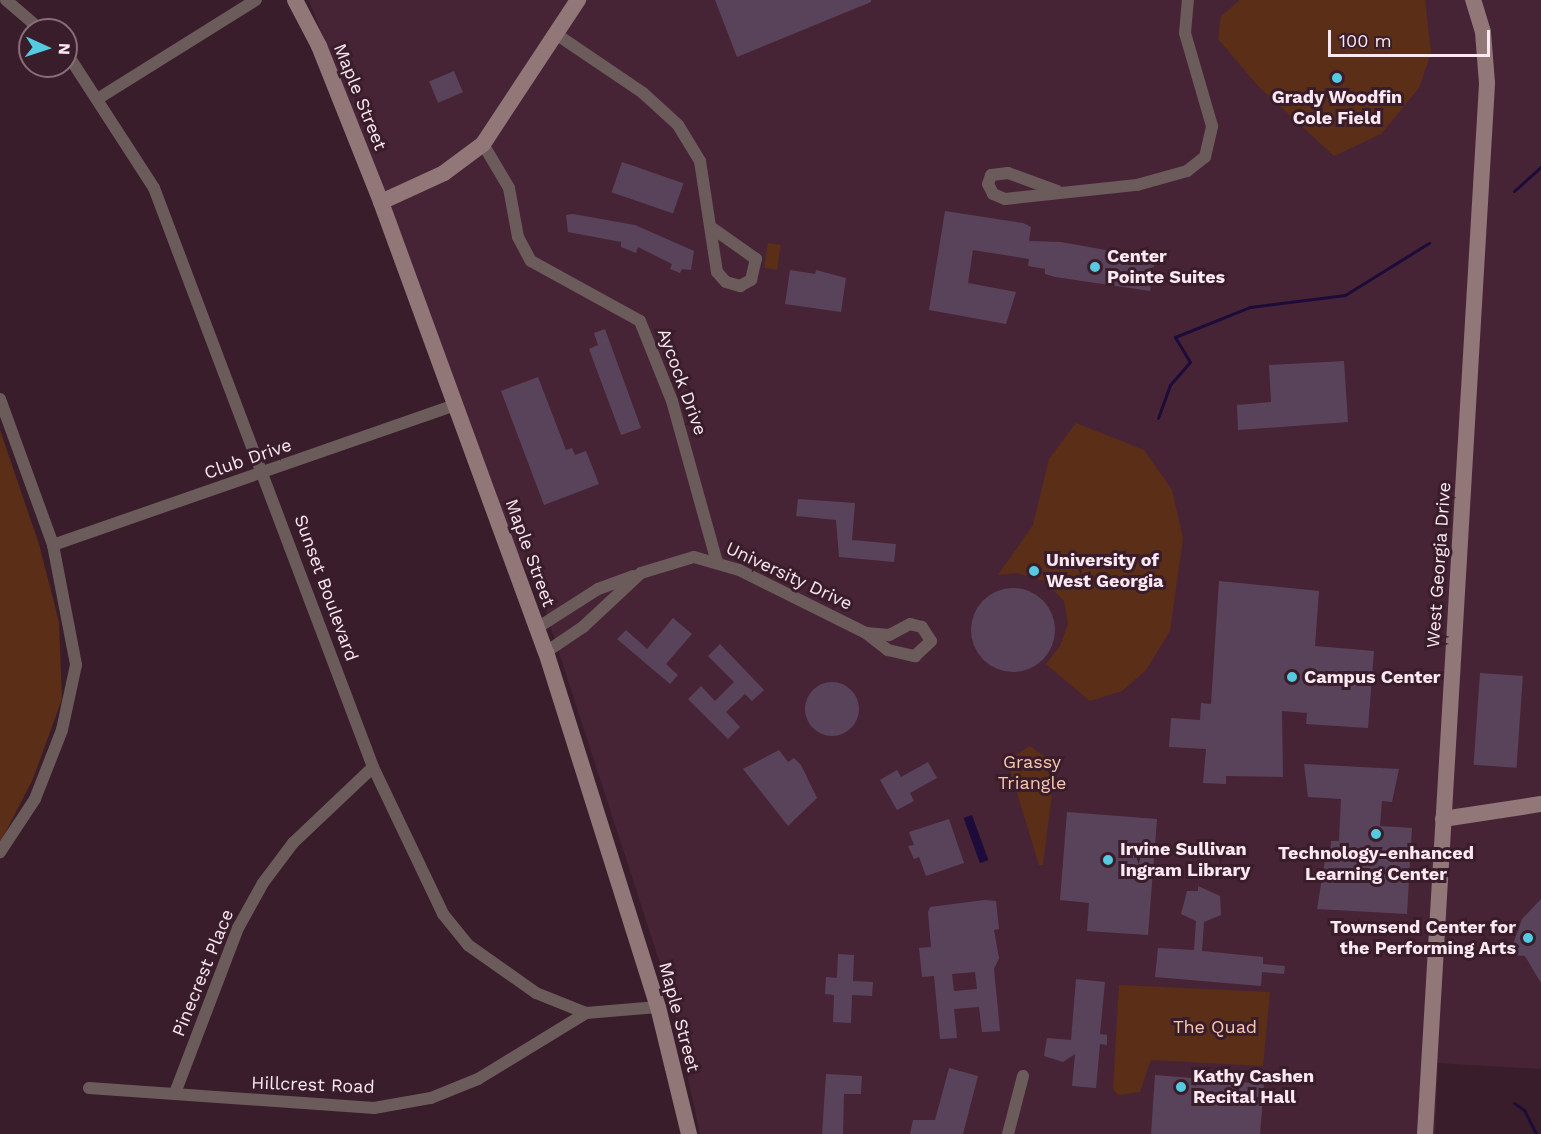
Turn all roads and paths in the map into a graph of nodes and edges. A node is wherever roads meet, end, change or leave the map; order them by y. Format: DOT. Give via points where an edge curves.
graph roads {
  1 [pos="6,0"];
  2 [pos="256,0"];
  3 [pos="295,0"];
  4 [pos="578,0"];
  5 [pos="1188,0"];
  6 [pos="1473,0"];
  7 [pos="27,18"];
  8 [pos="556,34"];
  9 [pos="78,69"];
  10 [pos="99,99"];
  11 [pos="483,144"];
  12 [pos="1057,191"];
  13 [pos="381,202"];
  14 [pos="712,228"];
  15 [pos="0,399"];
  16 [pos="454,405"];
  17 [pos="264,474"];
  18 [pos="54,545"];
  19 [pos="717,562"];
  20 [pos="641,573"];
  21 [pos="537,628"];
  22 [pos="866,633"];
  23 [pos="546,652"];
  24 [pos="373,767"];
  25 [pos="1541,804"];
  26 [pos="1443,819"];
  27 [pos="0,852"];
  28 [pos="658,1007"];
  29 [pos="586,1013"];
  30 [pos="1023,1076"];
  31 [pos="88,1088"];
  32 [pos="175,1093"];
  33 [pos="689,1134"];
  34 [pos="1008,1134"];
  35 [pos="1425,1134"];
  1 -- 7 [label="street"];
  2 -- 10 [label="street"];
  3 -- 13 [label="street, Maple Street" via="319,46"];
  4 -- 8 [label="street"];
  5 -- 12 [label="street" via="1185,33 1212,126 1205,157 1194,168 1137,185"];
  6 -- 26 [label="street, West Georgia Drive" via="1483,32 1487,83"];
  8 -- 11 [label="street"];
  8 -- 14 [label="street" via="643,93 678,125 700,161"];
  9 -- 10 [label="street, Sunset Boulevard"];
  10 -- 17 [label="street, Sunset Boulevard" via="154,188"];
  11 -- 13 [label="street" via="444,173"];
  11 -- 19 [label="street, Aycock Drive" via="509,188 518,237 531,261 640,321 676,411"];
  12 -- 12 [label="street" via="1008,172 991,175 988,184 993,194 1005,199"];
  13 -- 16 [label="street, Maple Street"];
  14 -- 14 [label="street" via="717,272 726,282 740,286 751,280 756,259"];
  15 -- 18 [label="street"];
  16 -- 17 [label="street, Club Drive"];
  16 -- 21 [label="street, Maple Street"];
  17 -- 18 [label="street, Club Drive"];
  17 -- 24 [label="street, Sunset Boulevard"];
  18 -- 27 [label="street" via="72,625 76,665 72,696 35,799"];
  19 -- 20 [label="street, University Drive" via="694,557"];
  19 -- 22 [label="street, University Drive"];
  20 -- 21 [label="street" via="598,589"];
  20 -- 23 [label="street, University Drive" via="583,627"];
  21 -- 23 [label="street, Maple Street"];
  22 -- 22 [label="street, University Drive" via="905,655 924,652 930,641 922,627 910,624 889,635"];
  23 -- 28 [label="street, Maple Street"];
  24 -- 29 [label="street, Sunset Boulevard" via="443,914 468,945 507,977"];
  24 -- 32 [label="street, Pinecrest Place" via="292,843 263,883 238,928"];
  25 -- 26 [label="street"];
  26 -- 35 [label="street, West Georgia Drive"];
  28 -- 29 [label="street, Sunset Boulevard"];
  28 -- 33 [label="street, Maple Street"];
  29 -- 32 [label="street, Hillcrest Road" via="478,1078 431,1098 374,1108 288,1105"];
  30 -- 34 [label="street"];
  31 -- 32 [label="street, Hillcrest Road"];
}
